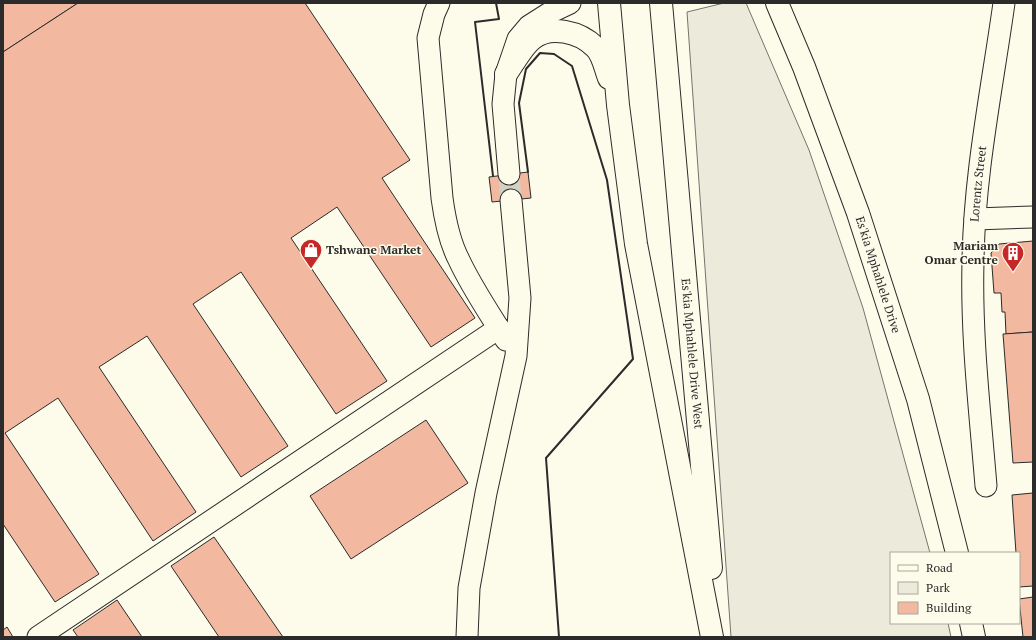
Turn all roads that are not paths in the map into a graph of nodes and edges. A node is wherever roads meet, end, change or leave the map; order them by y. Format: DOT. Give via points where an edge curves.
graph roads {
  1 [pos="439,3"];
  2 [pos="570,3"];
  3 [pos="609,3"];
  4 [pos="661,3"];
  5 [pos="777,3"];
  6 [pos="1004,3"];
  7 [pos="506,74"];
  8 [pos="618,106"];
  9 [pos="509,174"];
  10 [pos="511,200"];
  11 [pos="1033,217"];
  12 [pos="975,219"];
  13 [pos="499,328"];
  14 [pos="516,356"];
  15 [pos="986,486"];
  16 [pos="957,552"];
  17 [pos="971,624"];
  18 [pos="38,637"];
  19 [pos="467,637"];
  20 [pos="712,637"];
  21 [pos="717,637"];
  22 [pos="974,637"];
  1 -- 13 [label="lane" via="428,38 444,218 458,260"];
  2 -- 7 [label="lane" via="529,26 518,39"];
  3 -- 8 [label="main road"];
  4 -- 21 [label="main road, Es'kia Mphahlele Drive West"];
  5 -- 16 [label="main road, Es'kia Mphahlele Drive" via="804,67 858,213 915,391"];
  6 -- 12 [label="lane, Lorentz Street" via="980,163"];
  7 -- 8 [label="main road" via="531,40 538,35 550,31 568,32 580,36 596,47"];
  7 -- 9 [label="lane" via="503,104"];
  8 -- 20 [label="main road" via="636,244"];
  10 -- 14 [label="lane" via="520,298"];
  11 -- 12 [label="lane"];
  12 -- 15 [label="lane, Lorentz Street" via="975,349"];
  13 -- 14 [label="lane"];
  13 -- 18 [label="lane"];
  14 -- 19 [label="lane" via="486,493 469,588"];
  17 -- 22 [label="main road"];
}
